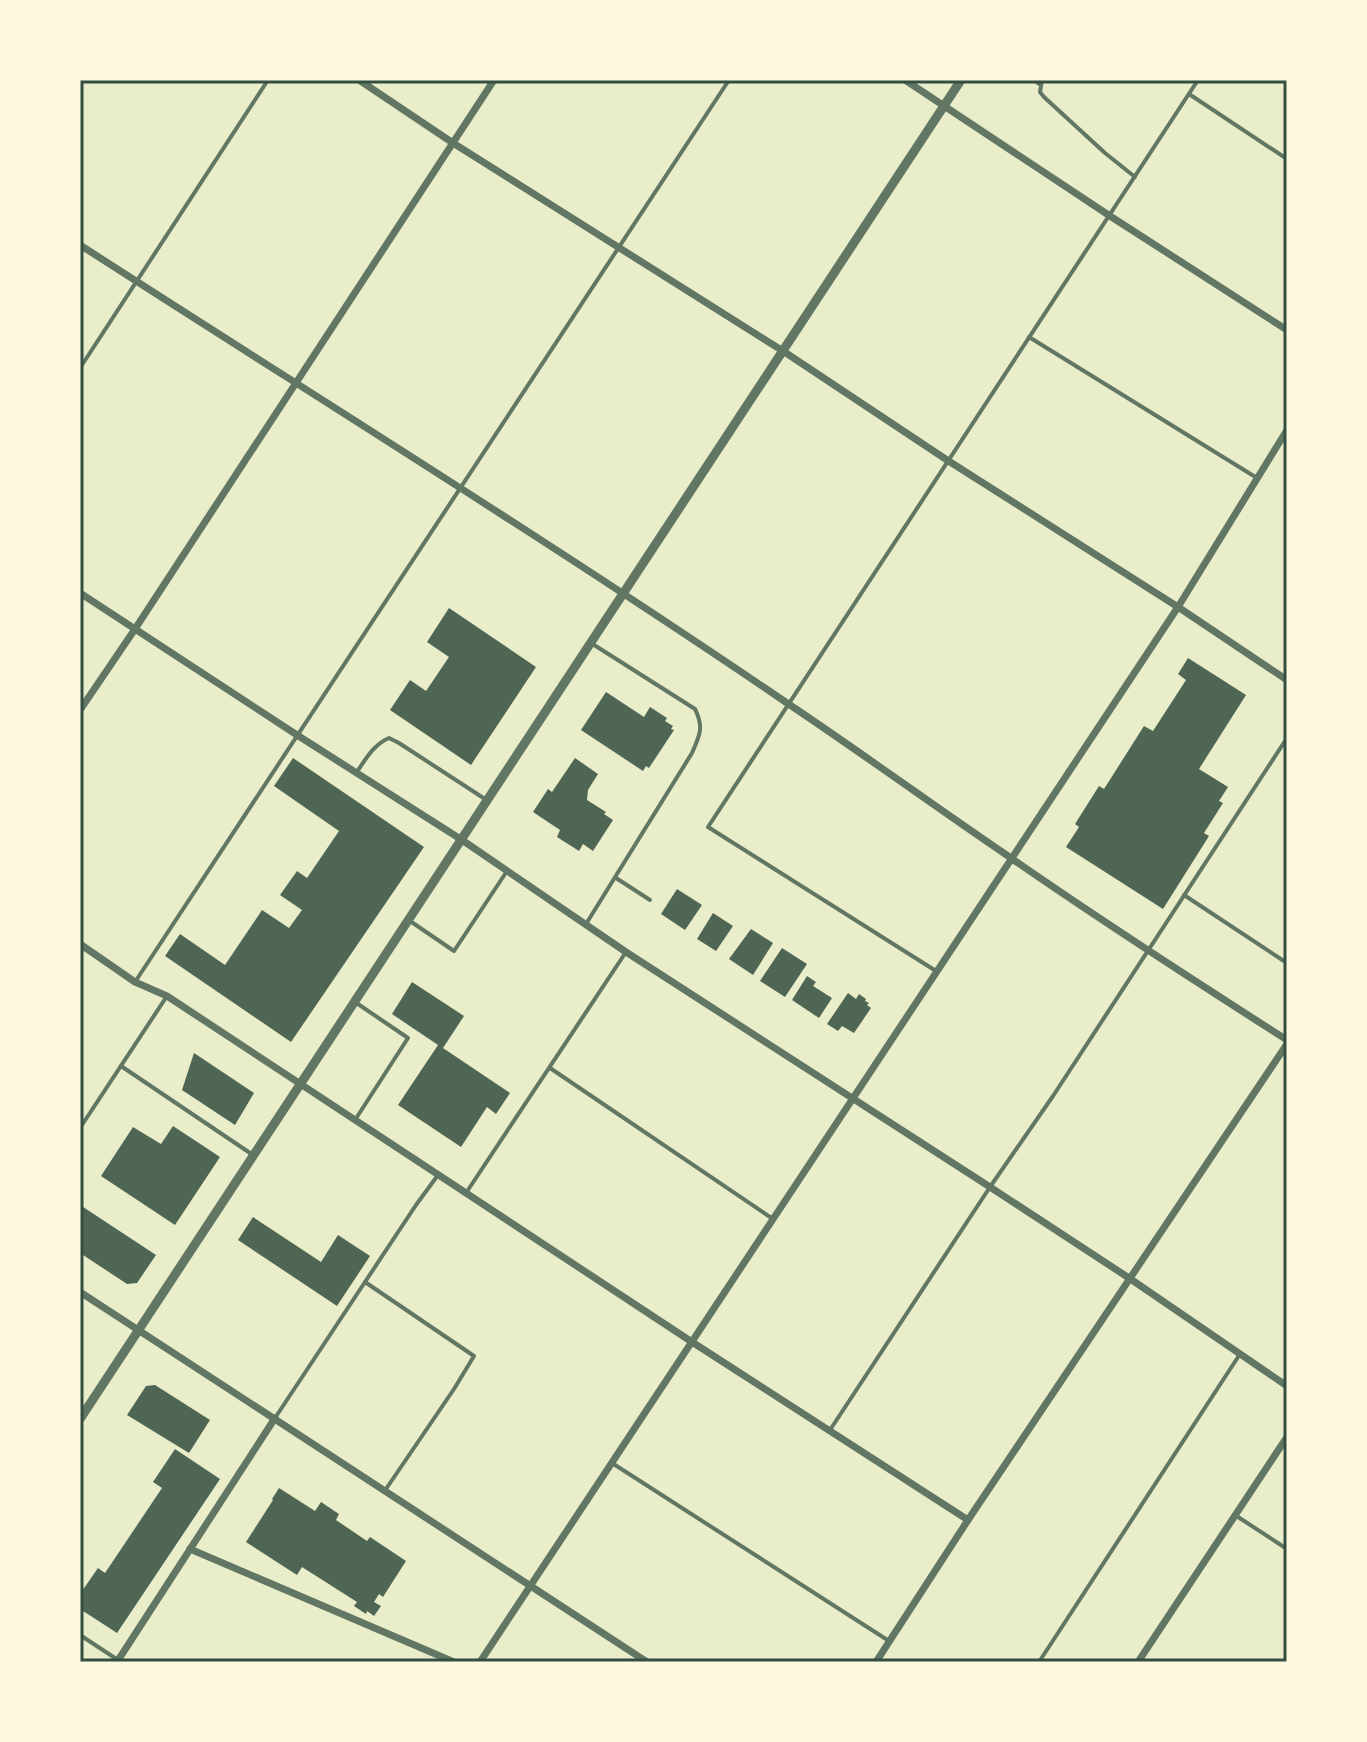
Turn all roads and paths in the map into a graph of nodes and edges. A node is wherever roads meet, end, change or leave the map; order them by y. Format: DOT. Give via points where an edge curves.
graph roads {
  1 [pos="268,80"];
  2 [pos="359,80"];
  3 [pos="494,80"];
  4 [pos="729,80"];
  5 [pos="905,80"];
  6 [pos="961,80"];
  7 [pos="1034,80"];
  8 [pos="1198,80"];
  9 [pos="1042,82"];
  10 [pos="1189,94"];
  11 [pos="944,105"];
  12 [pos="453,143"];
  13 [pos="1287,159"];
  14 [pos="1135,177"];
  15 [pos="1110,216"];
  16 [pos="80,245"];
  17 [pos="619,248"];
  18 [pos="137,282"];
  19 [pos="1287,330"];
  20 [pos="1029,337"];
  21 [pos="783,351"];
  22 [pos="80,368"];
  23 [pos="296,384"];
  24 [pos="1287,430"];
  25 [pos="947,460"];
  26 [pos="1257,478"];
  27 [pos="461,487"];
  28 [pos="80,593"];
  29 [pos="624,594"];
  30 [pos="1178,607"];
  31 [pos="135,629"];
  32 [pos="591,643"];
  33 [pos="1287,680"];
  34 [pos="788,703"];
  35 [pos="80,710"];
  36 [pos="297,735"];
  37 [pos="1287,738"];
  38 [pos="356,773"];
  39 [pos="487,801"];
  40 [pos="462,840"];
  41 [pos="1010,858"];
  42 [pos="507,871"];
  43 [pos="616,878"];
  44 [pos="1184,895"];
  45 [pos="650,900"];
  46 [pos="408,919"];
  47 [pos="586,924"];
  48 [pos="80,944"];
  49 [pos="1147,950"];
  50 [pos="626,952"];
  51 [pos="1287,963"];
  52 [pos="936,971"];
  53 [pos="135,982"];
  54 [pos="167,996"];
  55 [pos="354,1001"];
  56 [pos="1287,1042"];
  57 [pos="121,1066"];
  58 [pos="550,1068"];
  59 [pos="300,1083"];
  60 [pos="853,1098"];
  61 [pos="355,1120"];
  62 [pos="81,1123"];
  63 [pos="253,1155"];
  64 [pos="438,1175"];
  65 [pos="990,1187"];
  66 [pos="466,1194"];
  67 [pos="773,1219"];
  68 [pos="1129,1278"];
  69 [pos="365,1282"];
  70 [pos="80,1292"];
  71 [pos="139,1329"];
  72 [pos="692,1342"];
  73 [pos="1240,1354"];
  74 [pos="1287,1386"];
  75 [pos="275,1418"];
  76 [pos="80,1419"];
  77 [pos="830,1430"];
  78 [pos="1287,1437"];
  79 [pos="612,1463"];
  80 [pos="384,1491"];
  81 [pos="1235,1515"];
  82 [pos="968,1520"];
  83 [pos="190,1549"];
  84 [pos="1287,1549"];
  85 [pos="530,1586"];
  86 [pos="80,1635"];
  87 [pos="889,1641"];
  88 [pos="118,1661"];
  89 [pos="454,1662"];
  90 [pos="480,1662"];
  91 [pos="647,1662"];
  92 [pos="876,1662"];
  93 [pos="1039,1662"];
  94 [pos="1138,1662"];
  1 -- 18 [label="lane"];
  2 -- 12 [label="street"];
  3 -- 12 [label="street"];
  4 -- 17 [label="lane"];
  5 -- 11 [label="street"];
  6 -- 11 [label="street"];
  7 -- 9 [label="lane"];
  8 -- 10 [label="lane"];
  9 -- 14 [label="lane" via="1044,97"];
  10 -- 13 [label="lane"];
  10 -- 14 [label="lane"];
  11 -- 15 [label="street"];
  11 -- 21 [label="street"];
  12 -- 17 [label="street"];
  12 -- 23 [label="street"];
  14 -- 15 [label="lane"];
  15 -- 19 [label="street"];
  15 -- 20 [label="lane"];
  16 -- 18 [label="street"];
  17 -- 21 [label="street"];
  17 -- 27 [label="lane"];
  18 -- 22 [label="lane"];
  18 -- 23 [label="street"];
  20 -- 25 [label="lane"];
  20 -- 26 [label="lane"];
  21 -- 25 [label="street"];
  21 -- 29 [label="street"];
  23 -- 27 [label="street"];
  23 -- 31 [label="street"];
  24 -- 26 [label="street"];
  25 -- 30 [label="street"];
  25 -- 34 [label="lane"];
  26 -- 30 [label="street"];
  27 -- 29 [label="street"];
  27 -- 36 [label="lane"];
  28 -- 31 [label="street"];
  29 -- 32 [label="street"];
  29 -- 34 [label="street"];
  30 -- 33 [label="street"];
  30 -- 41 [label="street"];
  31 -- 35 [label="street"];
  31 -- 36 [label="street"];
  32 -- 39 [label="street"];
  32 -- 43 [label="lane" via="695,709 701,721 692,753"];
  34 -- 41 [label="street"];
  34 -- 52 [label="lane" via="708,827"];
  36 -- 38 [label="street"];
  36 -- 53 [label="lane"];
  37 -- 44 [label="lane"];
  38 -- 39 [label="lane" via="373,749 389,738"];
  38 -- 40 [label="street"];
  39 -- 40 [label="street"];
  40 -- 42 [label="street"];
  40 -- 46 [label="street"];
  41 -- 49 [label="street"];
  41 -- 52 [label="street"];
  42 -- 46 [label="lane" via="454,951"];
  42 -- 47 [label="street"];
  43 -- 45 [label="lane"];
  43 -- 47 [label="lane"];
  44 -- 49 [label="lane"];
  44 -- 51 [label="lane"];
  46 -- 55 [label="street"];
  47 -- 50 [label="street"];
  48 -- 53 [label="street"];
  49 -- 56 [label="street"];
  49 -- 65 [label="lane"];
  50 -- 58 [label="lane"];
  50 -- 60 [label="street"];
  52 -- 60 [label="street"];
  53 -- 54 [label="street"];
  54 -- 57 [label="lane"];
  54 -- 59 [label="street"];
  55 -- 59 [label="street"];
  55 -- 61 [label="lane" via="408,1038"];
  56 -- 68 [label="street"];
  57 -- 62 [label="lane"];
  57 -- 63 [label="lane"];
  58 -- 66 [label="lane"];
  58 -- 67 [label="lane"];
  59 -- 61 [label="street"];
  59 -- 63 [label="street"];
  60 -- 65 [label="street"];
  60 -- 67 [label="street"];
  61 -- 64 [label="street"];
  63 -- 71 [label="street"];
  64 -- 66 [label="street"];
  64 -- 69 [label="lane"];
  65 -- 68 [label="street"];
  65 -- 77 [label="lane"];
  66 -- 72 [label="street"];
  67 -- 72 [label="street"];
  68 -- 73 [label="street"];
  68 -- 82 [label="street"];
  69 -- 75 [label="lane"];
  69 -- 80 [label="lane" via="474,1356"];
  70 -- 71 [label="street"];
  71 -- 75 [label="street"];
  71 -- 76 [label="street"];
  72 -- 77 [label="street"];
  72 -- 79 [label="street"];
  73 -- 74 [label="street"];
  73 -- 93 [label="lane"];
  75 -- 80 [label="street"];
  75 -- 83 [label="street"];
  77 -- 82 [label="street"];
  78 -- 81 [label="street"];
  79 -- 85 [label="street"];
  79 -- 87 [label="lane"];
  80 -- 85 [label="street"];
  81 -- 84 [label="lane"];
  81 -- 94 [label="street"];
  82 -- 87 [label="street"];
  83 -- 88 [label="street"];
  83 -- 89 [label="street"];
  85 -- 90 [label="street"];
  85 -- 91 [label="street"];
  86 -- 88 [label="lane"];
  87 -- 92 [label="street"];
}
